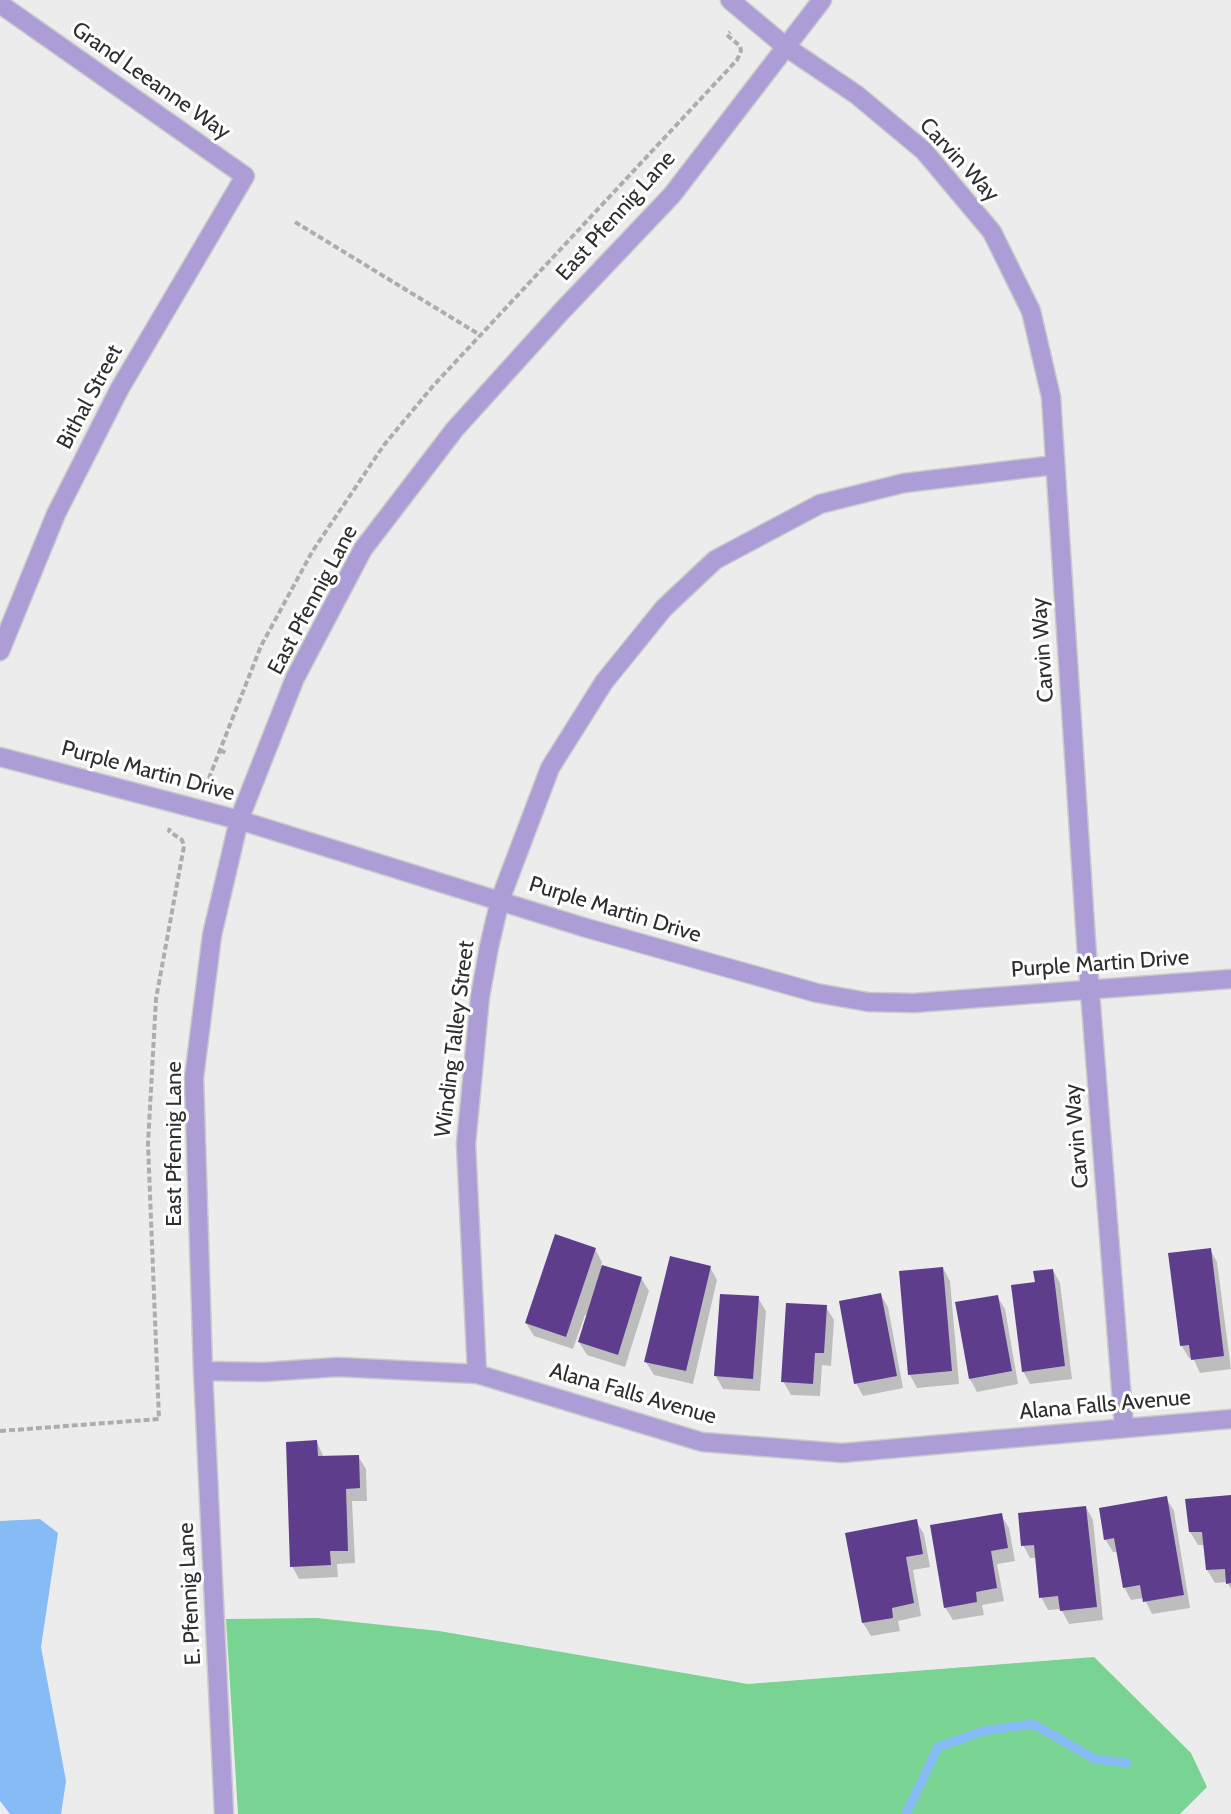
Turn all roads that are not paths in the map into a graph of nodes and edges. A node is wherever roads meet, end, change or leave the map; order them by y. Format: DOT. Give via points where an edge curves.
graph roads {
  1 [pos="730,0"];
  2 [pos="822,0"];
  3 [pos="0,4"];
  4 [pos="786,47"];
  5 [pos="245,176"];
  6 [pos="1054,465"];
  7 [pos="0,651"];
  8 [pos="0,757"];
  9 [pos="239,820"];
  10 [pos="501,900"];
  11 [pos="1231,979"];
  12 [pos="1090,989"];
  13 [pos="203,1371"];
  14 [pos="477,1374"];
  15 [pos="1231,1419"];
  16 [pos="1124,1427"];
  17 [pos="224,1814"];
  1 -- 4 [label="street, Carvin Way"];
  2 -- 4 [label="street, East Pfennig Lane"];
  3 -- 5 [label="street, Grand Leeanne Way"];
  4 -- 6 [label="street, Carvin Way" via="856,95 924,151 992,232 1031,311 1052,397"];
  4 -- 9 [label="street, East Pfennig Lane" via="672,195 455,429 363,549 295,678"];
  5 -- 7 [label="street, Bithal Street" via="120,388 56,514"];
  6 -- 10 [label="street, Winding Talley Street" via="904,483 820,504 715,560 664,608 604,682 550,768"];
  6 -- 12 [label="street, Carvin Way"];
  8 -- 9 [label="street, Purple Martin Drive"];
  9 -- 10 [label="street, Purple Martin Drive"];
  9 -- 13 [label="street, East Pfennig Lane" via="212,935 194,1077"];
  10 -- 12 [label="street, Purple Martin Drive" via="816,993 867,1002 914,1003"];
  10 -- 14 [label="street, Winding Talley Street" via="480,997 466,1144"];
  11 -- 12 [label="street, Purple Martin Drive"];
  12 -- 16 [label="street, Carvin Way"];
  13 -- 14 [label="street, Alana Falls Avenue" via="338,1367"];
  13 -- 17 [label="street, E. Pfennig Lane"];
  14 -- 16 [label="street, Alana Falls Avenue" via="702,1442 842,1453"];
  15 -- 16 [label="street, Alana Falls Avenue"];
}
